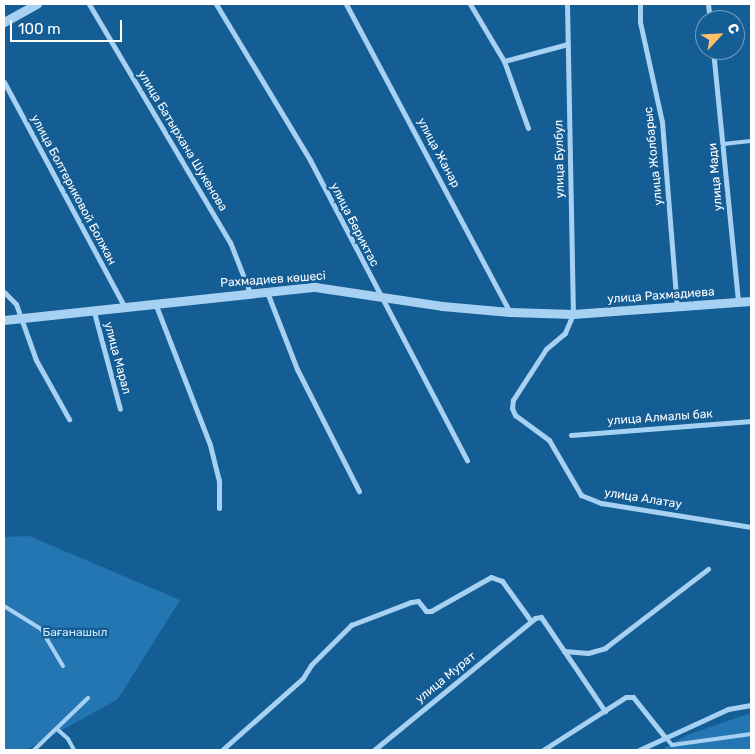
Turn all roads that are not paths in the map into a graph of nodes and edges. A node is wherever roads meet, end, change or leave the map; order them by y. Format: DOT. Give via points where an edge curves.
graph roads {
  1 [pos="37,4"];
  2 [pos="89,4"];
  3 [pos="216,4"];
  4 [pos="346,4"];
  5 [pos="470,4"];
  6 [pos="567,4"];
  7 [pos="640,4"];
  8 [pos="4,22"];
  9 [pos="568,44"];
  10 [pos="714,60"];
  11 [pos="504,61"];
  12 [pos="4,82"];
  13 [pos="528,128"];
  14 [pos="751,141"];
  15 [pos="723,144"];
  16 [pos="267,291"];
  17 [pos="4,292"];
  18 [pos="250,292"];
  19 [pos="378,296"];
  20 [pos="751,301"];
  21 [pos="738,302"];
  22 [pos="155,303"];
  23 [pos="125,308"];
  24 [pos="677,308"];
  25 [pos="94,312"];
  26 [pos="510,312"];
  27 [pos="573,314"];
  28 [pos="19,318"];
  29 [pos="4,320"];
  30 [pos="120,409"];
  31 [pos="69,419"];
  32 [pos="751,421"];
  33 [pos="571,435"];
  34 [pos="467,460"];
  35 [pos="358,491"];
  36 [pos="219,508"];
  37 [pos="751,527"];
  38 [pos="708,569"];
  39 [pos="4,606"];
  40 [pos="531,621"];
  41 [pos="564,651"];
  42 [pos="63,666"];
  43 [pos="88,698"];
  44 [pos="751,705"];
  45 [pos="604,711"];
  46 [pos="57,729"];
  47 [pos="751,734"];
  48 [pos="664,736"];
  49 [pos="34,750"];
  50 [pos="74,750"];
  51 [pos="222,750"];
  52 [pos="374,750"];
  53 [pos="543,750"];
  54 [pos="639,750"];
  1 -- 8 [label="street"];
  2 -- 18 [label="street, улица Батырхана Шукенова" via="230,242"];
  3 -- 19 [label="street, улица Бериктас" via="310,160"];
  4 -- 26 [label="street, улица Жанар"];
  5 -- 11 [label="street"];
  6 -- 9 [label="street, улица Булбул"];
  7 -- 24 [label="street, улица Жолбарыс" via="640,22 662,122"];
  9 -- 11 [label="street"];
  9 -- 27 [label="street, улица Булбул"];
  10 -- 15 [label="street, улица Мади"];
  11 -- 13 [label="street"];
  12 -- 23 [label="street, улица Болтериковой Болжан"];
  14 -- 15 [label="lane"];
  15 -- 21 [label="street, улица Мади"];
  16 -- 18 [label="street, Рахмадиев көшесі"];
  16 -- 19 [label="street, Рахмадиев көшесі" via="315,287"];
  16 -- 35 [label="street" via="297,368"];
  17 -- 28 [label="street" via="16,304"];
  18 -- 22 [label="street, Рахмадиев көшесі"];
  19 -- 26 [label="street, Рахмадиев көшесі"];
  19 -- 34 [label="street, улица Бериктас"];
  20 -- 21 [label="street, улица Рахмадиева"];
  21 -- 24 [label="street, улица Рахмадиева"];
  22 -- 23 [label="street, Рахмадиев көшесі"];
  22 -- 36 [label="street" via="210,445 219,480"];
  23 -- 25 [label="street, Рахмадиев көшесі"];
  24 -- 27 [label="street, улица Рахмадиева"];
  25 -- 28 [label="street, Рахмадиев көшесі"];
  25 -- 30 [label="street, улица Марал"];
  26 -- 27 [label="street, Рахмадиев көшесі"];
  27 -- 37 [label="street, улица Алатау" via="565,333 546,349 513,400 512,408 515,416 549,440 581,495 601,503"];
  28 -- 29 [label="street, Рахмадиев көшесі"];
  28 -- 31 [label="street" via="36,360"];
  32 -- 33 [label="street, улица Алмалы бак"];
  38 -- 41 [label="street" via="605,648 588,653"];
  39 -- 42 [label="lane" via="40,629"];
  40 -- 41 [label="street" via="541,617"];
  40 -- 51 [label="street" via="502,582 491,577 431,611 426,611 418,601 411,602 352,625 311,665 303,678"];
  40 -- 52 [label="street, улица Мурат"];
  41 -- 45 [label="street"];
  43 -- 46 [label="lane"];
  44 -- 48 [label="street" via="728,709"];
  45 -- 48 [label="street" via="626,697 634,697"];
  45 -- 53 [label="street"];
  46 -- 49 [label="lane"];
  46 -- 50 [label="lane"];
  47 -- 48 [label="lane" via="672,745"];
  48 -- 54 [label="street"];
}
